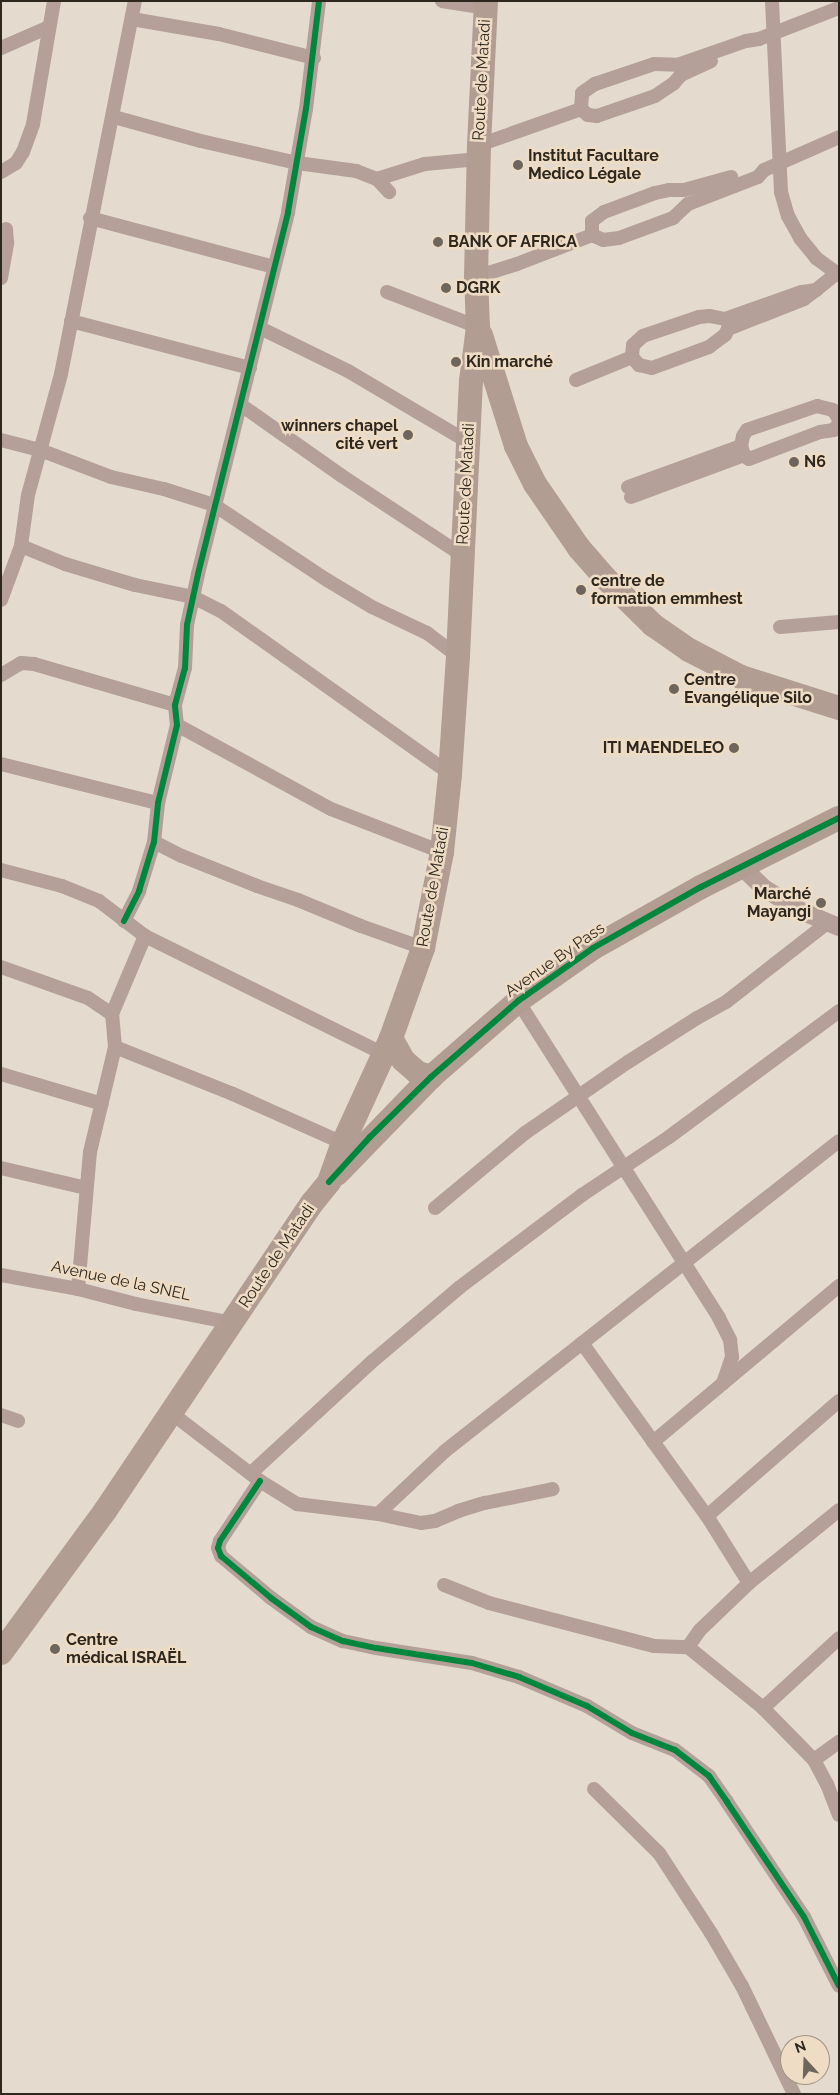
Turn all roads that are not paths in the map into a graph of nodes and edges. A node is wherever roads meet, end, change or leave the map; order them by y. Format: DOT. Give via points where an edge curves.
graph roads {
  1 [pos="54,1"];
  2 [pos="135,1"];
  3 [pos="319,1"];
  4 [pos="442,1"];
  5 [pos="772,1"];
  6 [pos="486,5"];
  7 [pos="839,8"];
  8 [pos="132,19"];
  9 [pos="49,27"];
  10 [pos="774,34"];
  11 [pos="1,48"];
  12 [pos="314,58"];
  13 [pos="679,70"];
  14 [pos="581,109"];
  15 [pos="114,117"];
  16 [pos="839,137"];
  17 [pos="839,147"];
  18 [pos="479,152"];
  19 [pos="794,157"];
  20 [pos="297,163"];
  21 [pos="779,163"];
  22 [pos="764,170"];
  23 [pos="1,172"];
  24 [pos="377,179"];
  25 [pos="684,190"];
  26 [pos="389,192"];
  27 [pos="688,204"];
  28 [pos="90,218"];
  29 [pos="6,229"];
  30 [pos="592,235"];
  31 [pos="274,267"];
  32 [pos="838,274"];
  33 [pos="476,277"];
  34 [pos="1,278"];
  35 [pos="387,292"];
  36 [pos="71,321"];
  37 [pos="726,324"];
  38 [pos="478,327"];
  39 [pos="260,328"];
  40 [pos="632,357"];
  41 [pos="250,368"];
  42 [pos="576,380"];
  43 [pos="241,405"];
  44 [pos="838,417"];
  45 [pos="1,440"];
  46 [pos="468,442"];
  47 [pos="40,450"];
  48 [pos="742,450"];
  49 [pos="629,492"];
  50 [pos="214,504"];
  51 [pos="21,546"];
  52 [pos="462,555"];
  53 [pos="193,597"];
  54 [pos="1,600"];
  55 [pos="839,622"];
  56 [pos="780,627"];
  57 [pos="458,656"];
  58 [pos="1,675"];
  59 [pos="175,705"];
  60 [pos="839,708"];
  61 [pos="177,725"];
  62 [pos="1,764"];
  63 [pos="450,774"];
  64 [pos="158,803"];
  65 [pos="839,818"];
  66 [pos="154,842"];
  67 [pos="442,852"];
  68 [pos="741,866"];
  69 [pos="1,870"];
  70 [pos="124,921"];
  71 [pos="833,925"];
  72 [pos="145,936"];
  73 [pos="423,948"];
  74 [pos="1,967"];
  75 [pos="518,1001"];
  76 [pos="839,1012"];
  77 [pos="112,1014"];
  78 [pos="388,1046"];
  79 [pos="116,1047"];
  80 [pos="1,1074"];
  81 [pos="431,1077"];
  82 [pos="579,1097"];
  83 [pos="102,1104"];
  84 [pos="839,1141"];
  85 [pos="343,1143"];
  86 [pos="623,1167"];
  87 [pos="1,1168"];
  88 [pos="330,1182"];
  89 [pos="86,1188"];
  90 [pos="435,1208"];
  91 [pos="684,1263"];
  92 [pos="1,1275"];
  93 [pos="839,1286"];
  94 [pos="78,1289"];
  95 [pos="233,1323"];
  96 [pos="582,1343"];
  97 [pos="722,1383"];
  98 [pos="839,1401"];
  99 [pos="170,1412"];
  100 [pos="1,1415"];
  101 [pos="18,1422"];
  102 [pos="653,1442"];
  103 [pos="256,1477"];
  104 [pos="553,1489"];
  105 [pos="839,1510"];
  106 [pos="378,1514"];
  107 [pos="707,1516"];
  108 [pos="749,1583"];
  109 [pos="444,1585"];
  110 [pos="839,1638"];
  111 [pos="688,1647"];
  112 [pos="1,1653"];
  113 [pos="763,1708"];
  114 [pos="839,1742"];
  115 [pos="814,1760"];
  116 [pos="594,1789"];
  117 [pos="839,1815"];
  118 [pos="839,1986"];
  119 [pos="794,2094"];
  1 -- 9 [label="street"];
  2 -- 8 [label="street"];
  3 -- 12 [label="street"];
  4 -- 6 [label="street"];
  5 -- 10 [label="street"];
  6 -- 18 [label="highway, Route de Matadi"];
  7 -- 10 [label="street"];
  8 -- 12 [label="street" via="220,34"];
  8 -- 15 [label="street"];
  9 -- 11 [label="street"];
  9 -- 23 [label="street" via="33,124 16,163"];
  10 -- 13 [label="street" via="746,41"];
  10 -- 21 [label="street"];
  12 -- 20 [label="street"];
  13 -- 14 [label="street" via="674,83 655,96 598,116 588,115"];
  13 -- 14 [label="street" via="654,64 595,84 582,93"];
  14 -- 18 [label="street"];
  15 -- 20 [label="street"];
  15 -- 28 [label="street"];
  16 -- 19 [label="street"];
  17 -- 19 [label="street" via="811,157"];
  18 -- 24 [label="street"];
  18 -- 33 [label="highway, Route de Matadi"];
  19 -- 21 [label="street"];
  20 -- 24 [label="street" via="356,171"];
  20 -- 31 [label="street"];
  21 -- 22 [label="street"];
  21 -- 32 [label="street" via="781,192 794,228 816,258"];
  22 -- 25 [label="street" via="756,168"];
  22 -- 27 [label="street" via="758,177"];
  24 -- 26 [label="street"];
  25 -- 27 [label="street"];
  25 -- 30 [label="street" via="654,193 604,212 592,221"];
  27 -- 30 [label="street" via="672,218 619,238 603,240"];
  28 -- 31 [label="street"];
  28 -- 36 [label="street"];
  29 -- 34 [label="street"];
  30 -- 33 [label="street"];
  31 -- 39 [label="street"];
  32 -- 37 [label="street" via="804,299"];
  33 -- 38 [label="highway, Route de Matadi"];
  35 -- 38 [label="street"];
  36 -- 41 [label="street"];
  36 -- 47 [label="street" via="61,374"];
  37 -- 40 [label="street" via="709,316 699,317 643,336 632,345"];
  37 -- 40 [label="street" via="725,335 709,347 652,368 638,365"];
  38 -- 46 [label="highway, Route de Matadi"];
  38 -- 60 [label="highway" via="516,446 535,484 579,548 606,579 653,625 689,650 741,678"];
  39 -- 41 [label="street"];
  39 -- 46 [label="street" via="348,371"];
  40 -- 42 [label="street"];
  41 -- 43 [label="street"];
  43 -- 50 [label="street"];
  43 -- 52 [label="street"];
  44 -- 48 [label="street" via="834,430 820,432 750,459"];
  44 -- 48 [label="street" via="829,408 818,406 747,430"];
  45 -- 47 [label="street"];
  46 -- 52 [label="highway, Route de Matadi"];
  47 -- 50 [label="street" via="111,477"];
  47 -- 51 [label="street" via="28,495"];
  48 -- 49 [label="street"];
  50 -- 53 [label="street"];
  50 -- 57 [label="street" via="327,580 372,607 428,633"];
  51 -- 53 [label="street" via="65,564 135,585"];
  51 -- 54 [label="street"];
  52 -- 57 [label="highway, Route de Matadi"];
  53 -- 59 [label="street" via="187,625 185,668"];
  53 -- 63 [label="street" via="221,610"];
  55 -- 56 [label="street"];
  57 -- 63 [label="highway, Route de Matadi"];
  58 -- 59 [label="street" via="21,663 34,664"];
  59 -- 61 [label="street"];
  61 -- 64 [label="street"];
  61 -- 67 [label="street" via="331,809"];
  62 -- 64 [label="street"];
  63 -- 67 [label="highway, Route de Matadi"];
  64 -- 66 [label="street"];
  65 -- 68 [label="highway, Avenue By Pass"];
  66 -- 70 [label="street" via="139,891"];
  66 -- 73 [label="street" via="257,886"];
  67 -- 73 [label="highway, Route de Matadi"];
  68 -- 71 [label="street" via="764,889"];
  68 -- 75 [label="highway, Avenue By Pass" via="593,948"];
  69 -- 70 [label="street" via="70,889 99,901"];
  70 -- 72 [label="street"];
  71 -- 82 [label="street" via="726,1002"];
  72 -- 77 [label="street"];
  72 -- 78 [label="street"];
  73 -- 78 [label="highway, Route de Matadi"];
  74 -- 77 [label="street" via="88,998"];
  75 -- 81 [label="highway, Avenue By Pass"];
  75 -- 82 [label="street"];
  76 -- 86 [label="street"];
  77 -- 79 [label="street"];
  78 -- 81 [label="highway" via="418,1073"];
  78 -- 85 [label="highway, Route de Matadi"];
  79 -- 83 [label="street"];
  79 -- 85 [label="street" via="234,1094"];
  80 -- 83 [label="street"];
  81 -- 88 [label="highway, Avenue By Pass"];
  82 -- 86 [label="street"];
  82 -- 90 [label="street" via="525,1134"];
  83 -- 89 [label="street" via="90,1152"];
  84 -- 91 [label="street"];
  85 -- 88 [label="highway, Route de Matadi"];
  86 -- 91 [label="street"];
  86 -- 103 [label="street" via="460,1287 374,1360"];
  87 -- 89 [label="street"];
  88 -- 95 [label="highway, Route de Matadi" via="313,1202"];
  89 -- 94 [label="street"];
  91 -- 96 [label="street"];
  91 -- 97 [label="street" via="730,1340 732,1358"];
  92 -- 94 [label="street, Avenue de la SNEL"];
  93 -- 97 [label="street"];
  94 -- 95 [label="street, Avenue de la SNEL"];
  95 -- 99 [label="highway, Route de Matadi"];
  96 -- 102 [label="street"];
  96 -- 106 [label="street" via="445,1451"];
  97 -- 102 [label="street"];
  98 -- 107 [label="street"];
  99 -- 103 [label="street"];
  99 -- 112 [label="highway, Route de Matadi" via="105,1510"];
  100 -- 101 [label="street"];
  102 -- 107 [label="street"];
  103 -- 106 [label="street" via="297,1504"];
  103 -- 118 [label="street" via="220,1541 221,1556 311,1627 343,1640 376,1648 472,1663 519,1677 587,1706 632,1733 675,1750 709,1776 728,1802 804,1917"];
  104 -- 106 [label="street" via="458,1511 435,1522 421,1523"];
  105 -- 108 [label="street"];
  107 -- 108 [label="street"];
  108 -- 111 [label="street" via="700,1630"];
  109 -- 111 [label="street" via="489,1603 654,1646"];
  110 -- 113 [label="street"];
  111 -- 113 [label="street"];
  113 -- 115 [label="street"];
  114 -- 115 [label="street"];
  115 -- 117 [label="street"];
  116 -- 119 [label="street" via="659,1853 742,1986"];
}
